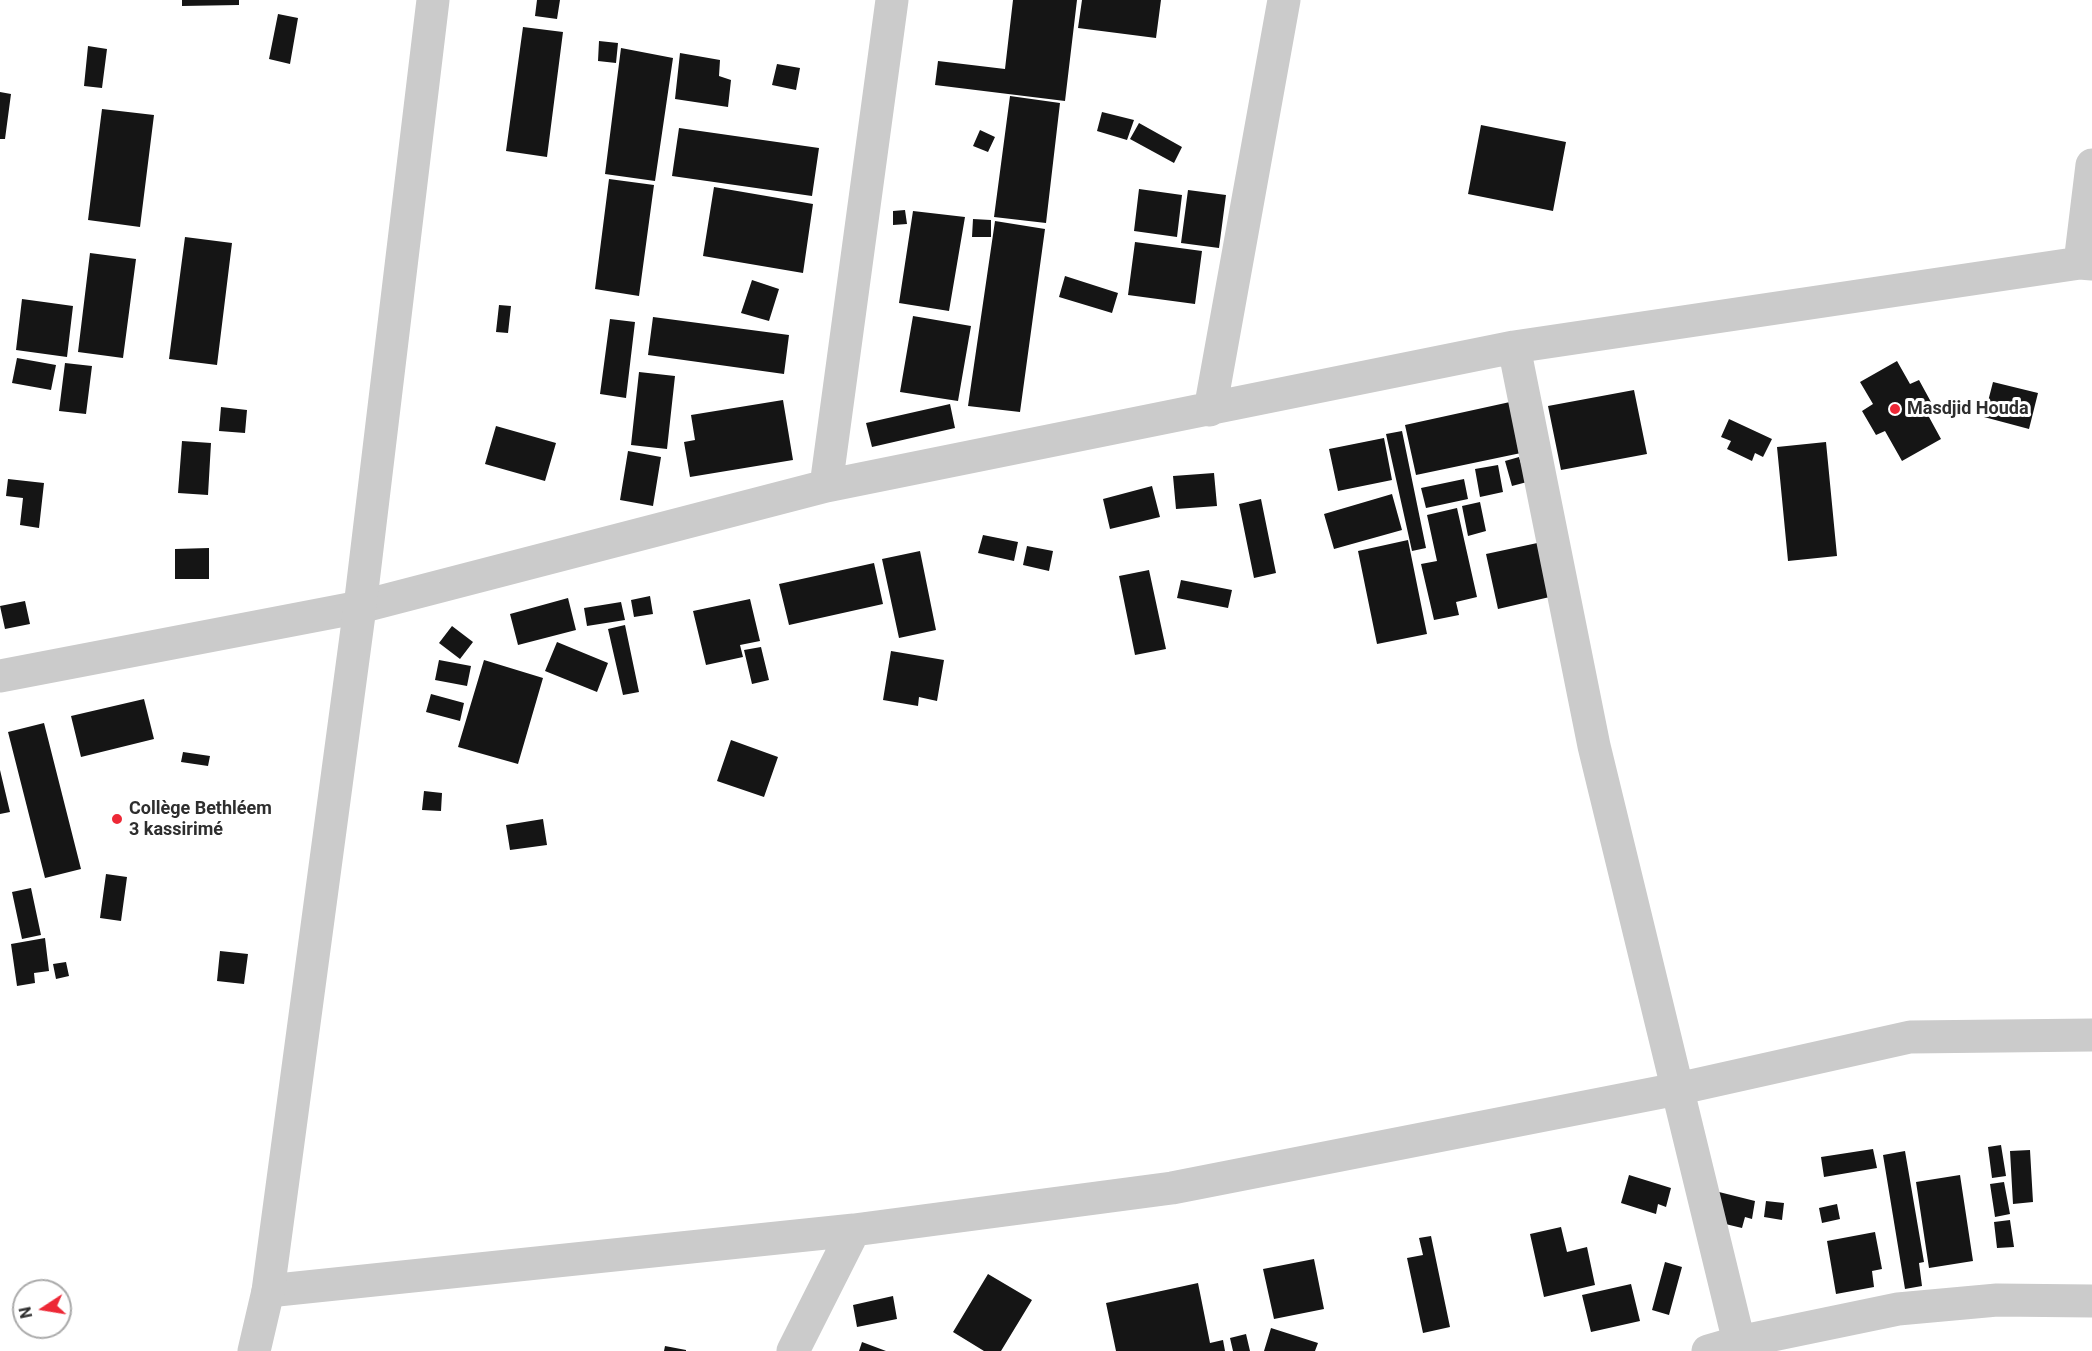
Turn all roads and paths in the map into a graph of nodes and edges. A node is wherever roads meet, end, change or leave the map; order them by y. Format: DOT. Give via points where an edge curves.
graph roads {
  1 [pos="433,0"];
  2 [pos="892,0"];
  3 [pos="1284,0"];
  4 [pos="2092,165"];
  5 [pos="2086,264"];
  6 [pos="1514,347"];
  7 [pos="1210,410"];
  8 [pos="826,486"];
  9 [pos="360,607"];
  10 [pos="0,676"];
  11 [pos="2092,1035"];
  12 [pos="1677,1089"];
  13 [pos="854,1230"];
  14 [pos="268,1290"];
  15 [pos="2092,1302"];
  16 [pos="1739,1342"];
  17 [pos="254,1351"];
  18 [pos="793,1351"];
  19 [pos="1708,1351"];
  1 -- 9 [label="street"];
  2 -- 8 [label="street"];
  3 -- 7 [label="street"];
  4 -- 5 [label="street"];
  5 -- 6 [label="street"];
  6 -- 7 [label="street"];
  6 -- 12 [label="street" via="1594,746"];
  7 -- 8 [label="street"];
  8 -- 9 [label="street"];
  9 -- 10 [label="street"];
  9 -- 14 [label="street"];
  11 -- 12 [label="street" via="1910,1037"];
  12 -- 13 [label="street" via="1172,1188"];
  12 -- 16 [label="street"];
  13 -- 14 [label="street"];
  13 -- 18 [label="street"];
  14 -- 17 [label="street"];
  15 -- 16 [label="street" via="1997,1300 1898,1309"];
  16 -- 19 [label="street"];
}
